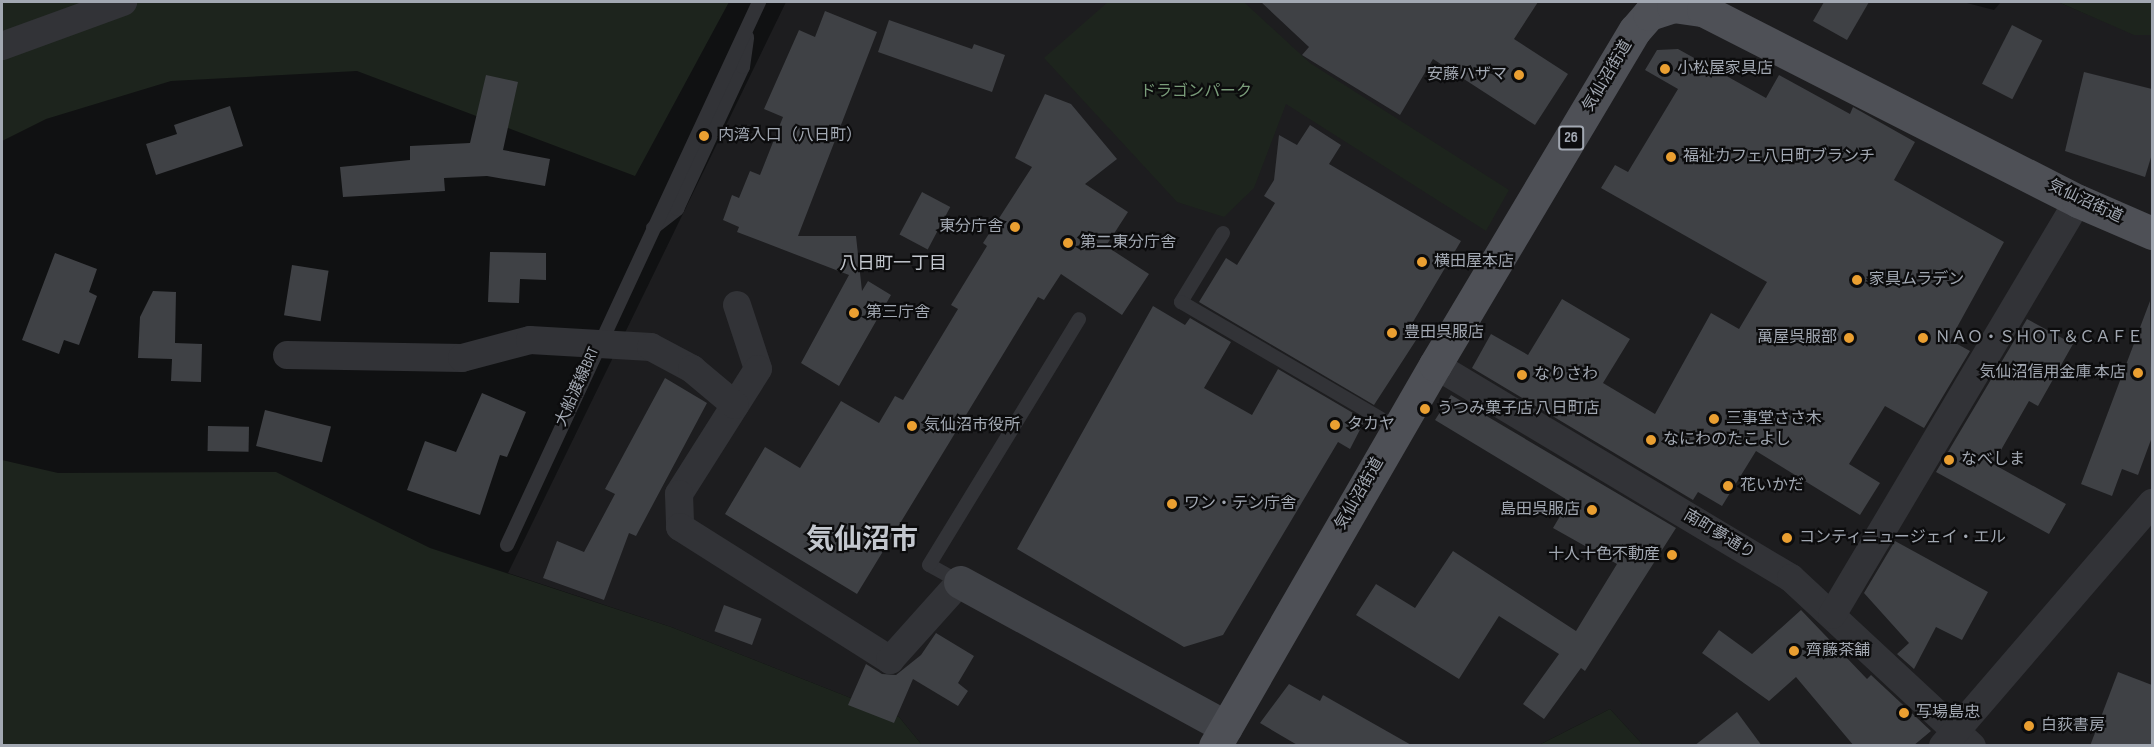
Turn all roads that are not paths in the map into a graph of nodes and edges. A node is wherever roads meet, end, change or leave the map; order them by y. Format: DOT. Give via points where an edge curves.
graph roads {
  1 [pos="123,2"];
  2 [pos="759,2"];
  3 [pos="1705,6"];
  4 [pos="2,46"];
  5 [pos="2078,201"];
  6 [pos="1223,232"];
  7 [pos="2152,233"];
  8 [pos="737,305"];
  9 [pos="1079,319"];
  10 [pos="287,355"];
  11 [pos="1435,365"];
  12 [pos="735,405"];
  13 [pos="1398,429"];
  14 [pos="2152,503"];
  15 [pos="507,545"];
  16 [pos="960,582"];
  17 [pos="1832,615"];
  18 [pos="1221,736"];
  19 [pos="1958,741"];
  1 -- 4 [label="street"];
  2 -- 15 [label="lane, 大船渡線BRT" via="749,22 743,67 677,209 651,231"];
  3 -- 5 [label="main road, 気仙沼街道 / 26"];
  3 -- 11 [label="main road, 気仙沼街道 / 26" via="1673,6 1649,14 1635,30"];
  5 -- 7 [label="main road, 気仙沼街道 / 26"];
  5 -- 17 [label="street"];
  6 -- 13 [label="lane" via="1181,302"];
  8 -- 12 [label="street" via="758,369"];
  9 -- 16 [label="lane" via="929,565"];
  10 -- 12 [label="street" via="462,358 530,340 651,347 692,369"];
  11 -- 13 [label="main road, 気仙沼街道 / 26"];
  11 -- 17 [label="street, 南町夢通り" via="1791,578"];
  12 -- 16 [label="street" via="680,494 680,527 890,660"];
  13 -- 18 [label="main road, 気仙沼街道 / 26"];
  14 -- 19 [label="street"];
  16 -- 18 [label="street"];
  17 -- 19 [label="street, 南町夢通り"];
}
